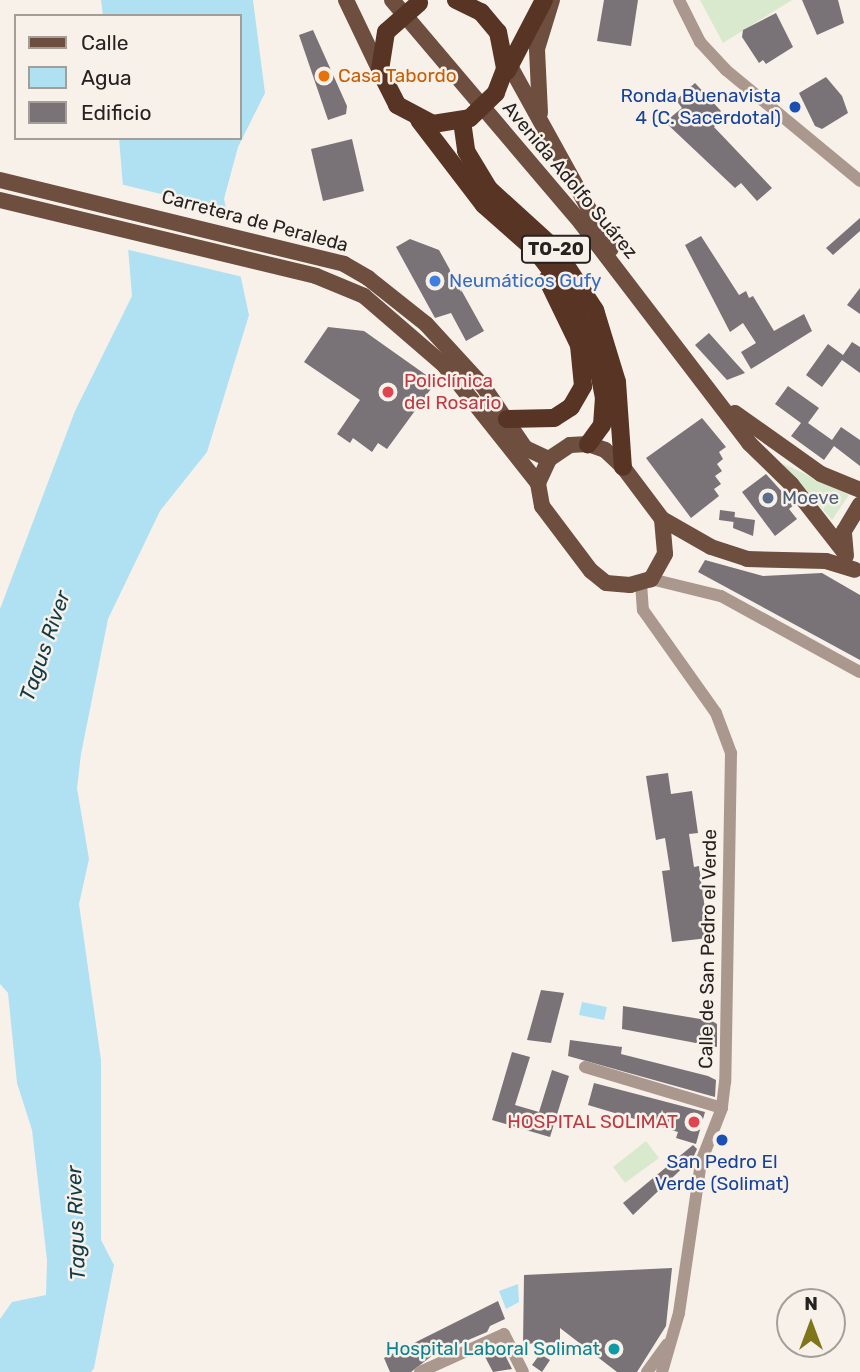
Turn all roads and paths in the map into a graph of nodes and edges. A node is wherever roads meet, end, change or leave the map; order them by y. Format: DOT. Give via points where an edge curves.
graph roads {
  1 [pos="346,0"];
  2 [pos="392,0"];
  3 [pos="544,0"];
  4 [pos="552,0"];
  5 [pos="679,0"];
  6 [pos="424,1"];
  7 [pos="462,1"];
  8 [pos="380,71"];
  9 [pos="503,74"];
  10 [pos="466,119"];
  11 [pos="418,120"];
  12 [pos="541,123"];
  13 [pos="0,180"];
  14 [pos="860,181"];
  15 [pos="0,200"];
  16 [pos="521,237"];
  17 [pos="626,279"];
  18 [pos="710,390"];
  19 [pos="507,419"];
  20 [pos="588,444"];
  21 [pos="549,459"];
  22 [pos="622,467"];
  23 [pos="538,483"];
  24 [pos="860,490"];
  25 [pos="860,504"];
  26 [pos="662,519"];
  27 [pos="838,535"];
  28 [pos="701,541"];
  29 [pos="666,546"];
  30 [pos="794,560"];
  31 [pos="857,573"];
  32 [pos="646,581"];
  33 [pos="860,673"];
  34 [pos="585,1067"];
  35 [pos="722,1108"];
  36 [pos="673,1337"];
  37 [pos="420,1372"];
  38 [pos="523,1372"];
  39 [pos="648,1372"];
  40 [pos="662,1372"];
  1 -- 8 [label="main road"];
  2 -- 17 [label="main road, Avenida Adolfo Suárez"];
  3 -- 9 [label="highway"];
  4 -- 12 [label="main road" via="537,49"];
  5 -- 14 [label="street" via="706,50"];
  6 -- 8 [label="highway, bridge" via="395,19 386,32"];
  7 -- 9 [label="highway" via="498,32"];
  8 -- 11 [label="highway, TO-20" via="389,95"];
  9 -- 10 [label="highway, bridge"];
  9 -- 12 [label="main road"];
  10 -- 11 [label="highway"];
  10 -- 22 [label="highway, TO-20" via="466,151 489,189 556,250 595,310 618,382"];
  11 -- 16 [label="highway, TO-20" via="484,205"];
  12 -- 17 [label="main road"];
  13 -- 19 [label="main road, Carretera de Peraleda" via="321,256 368,278 410,310 465,365"];
  15 -- 23 [label="main road, Carretera de Peraleda" via="316,276 364,296 416,336"];
  16 -- 19 [label="highway" via="554,290 579,345 583,386 571,407 554,418"];
  16 -- 20 [label="highway, TO-20" via="569,294 597,362 604,417"];
  17 -- 18 [label="main road, Avenida Adolfo Suárez"];
  18 -- 24 [label="main road, Avenida Adolfo Suárez" via="754,430 821,474"];
  18 -- 27 [label="main road, Avenida Adolfo Suárez" via="749,443"];
  19 -- 21 [label="main road, Carretera de Peraleda" via="525,447"];
  20 -- 21 [label="main road" via="570,445"];
  20 -- 22 [label="main road" via="605,450"];
  21 -- 23 [label="main road"];
  22 -- 26 [label="main road"];
  23 -- 32 [label="main road, Carretera de Peraleda" via="542,506 591,571 614,586"];
  25 -- 27 [label="main road"];
  26 -- 28 [label="main road"];
  26 -- 29 [label="main road"];
  27 -- 30 [label="main road"];
  27 -- 31 [label="main road"];
  28 -- 29 [label="main road" via="683,539"];
  28 -- 30 [label="main road" via="747,559"];
  29 -- 32 [label="main road" via="664,563"];
  30 -- 31 [label="main road" via="838,563"];
  32 -- 33 [label="street" via="721,596"];
  32 -- 35 [label="street, Calle de San Pedro el Verde" via="643,610 716,713 731,753"];
  34 -- 35 [label="street" via="623,1073"];
  35 -- 36 [label="street, Calle de San Pedro el Verde" via="698,1174"];
  36 -- 39 [label="street, Calle de San Pedro el Verde"];
  36 -- 40 [label="street, Calle de San Pedro el Verde"];
  37 -- 38 [label="street" via="504,1334"];
}
